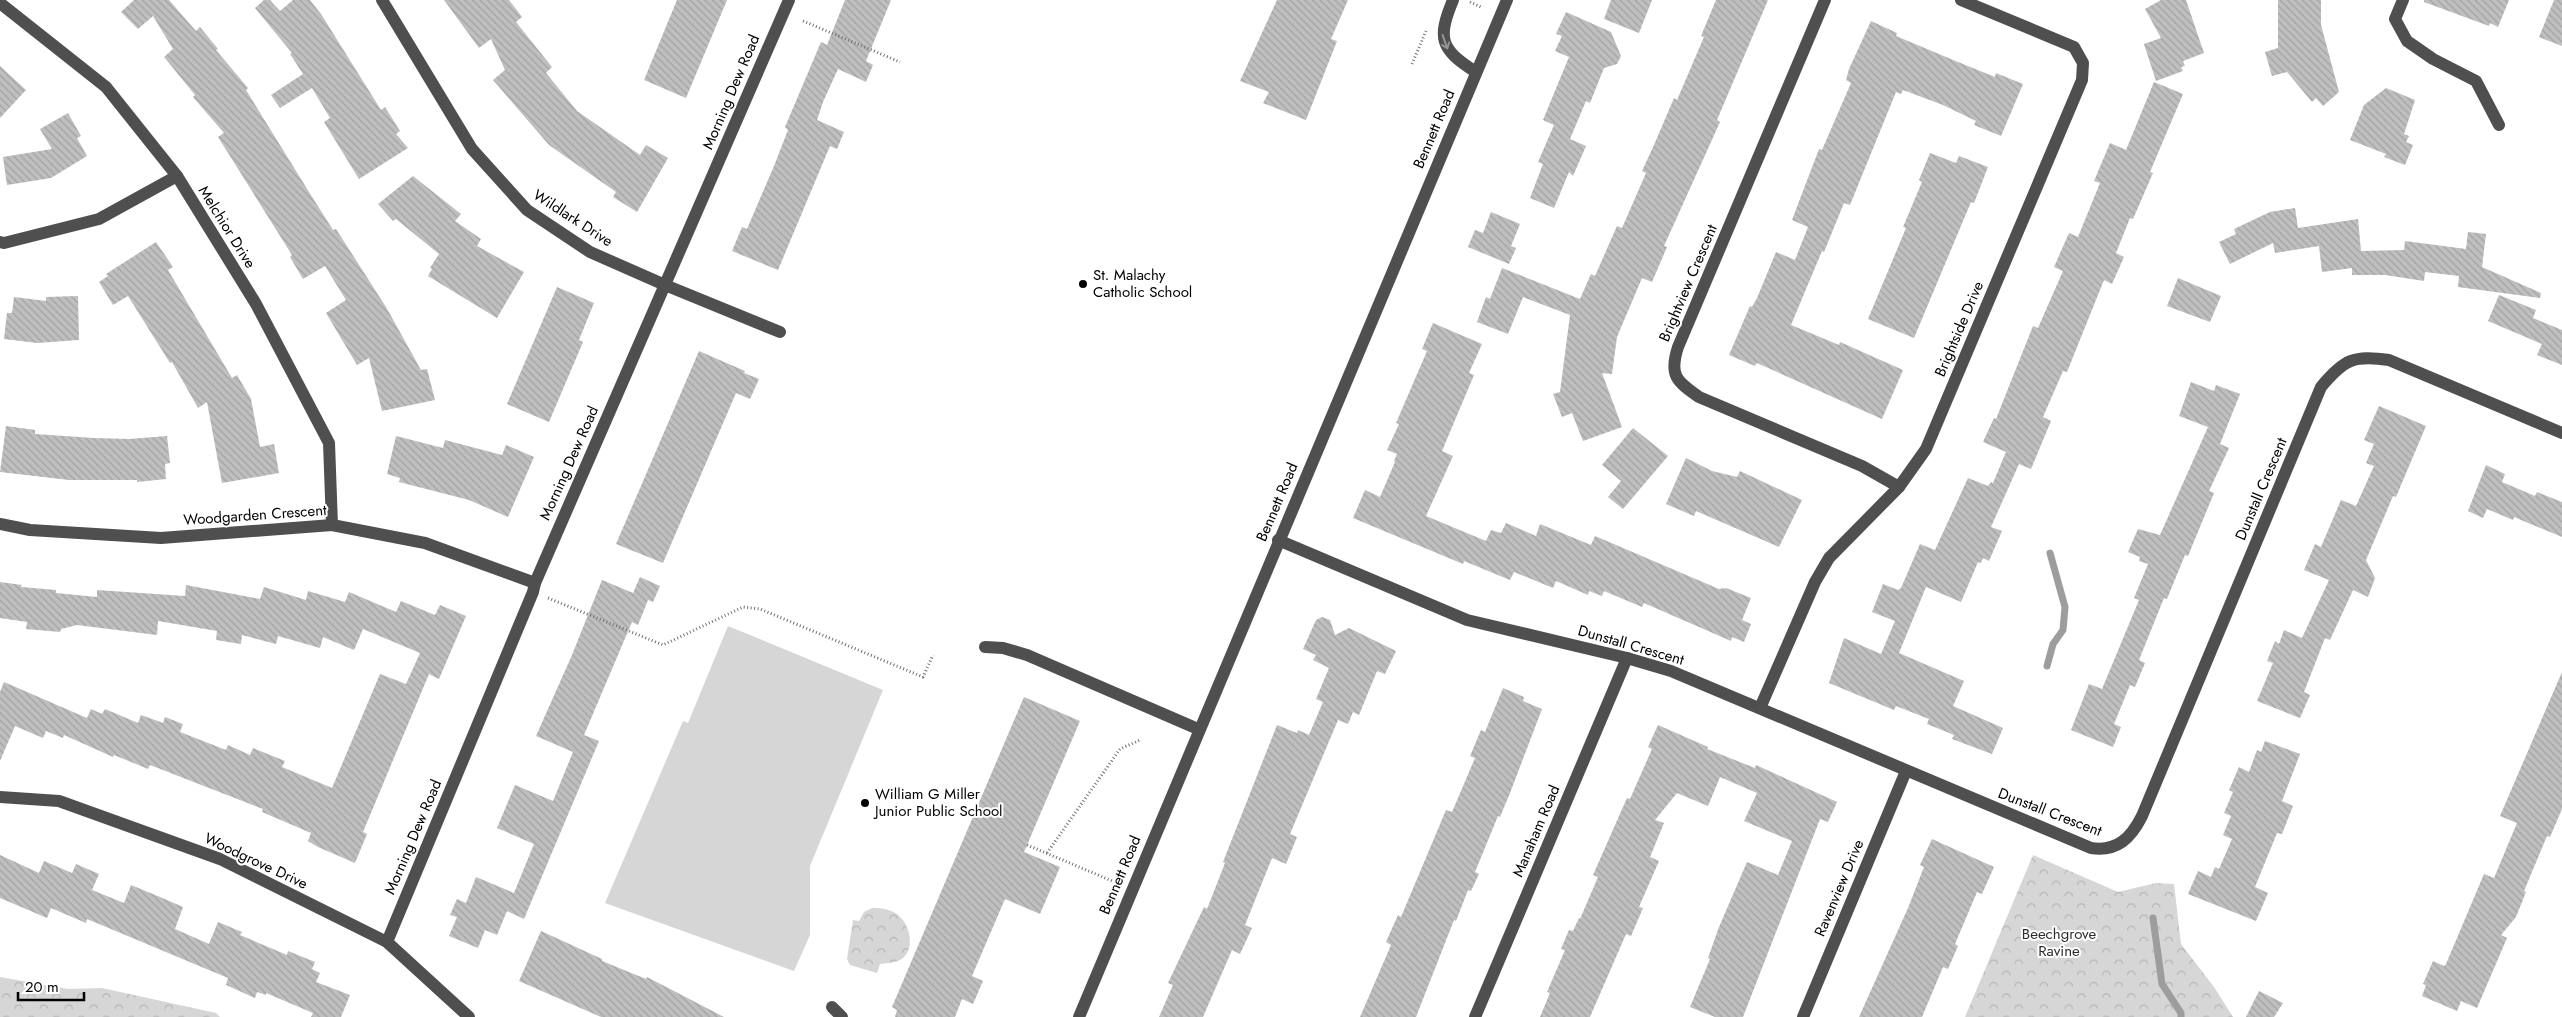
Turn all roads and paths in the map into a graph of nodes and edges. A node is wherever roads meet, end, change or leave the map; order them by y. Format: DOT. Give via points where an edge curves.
graph roads {
  1 [pos="382,0"];
  2 [pos="788,0"];
  3 [pos="1453,0"];
  4 [pos="1465,0"];
  5 [pos="1507,0"];
  6 [pos="1825,0"];
  7 [pos="1961,0"];
  8 [pos="2403,0"];
  9 [pos="0,3"];
  10 [pos="1481,6"];
  11 [pos="803,20"];
  12 [pos="900,62"];
  13 [pos="1476,72"];
  14 [pos="2499,125"];
  15 [pos="177,176"];
  16 [pos="0,242"];
  17 [pos="666,285"];
  18 [pos="780,332"];
  19 [pos="2562,434"];
  20 [pos="1899,487"];
  21 [pos="0,524"];
  22 [pos="332,525"];
  23 [pos="1278,540"];
  24 [pos="534,587"];
  25 [pos="985,646"];
  26 [pos="933,655"];
  27 [pos="1627,658"];
  28 [pos="1760,708"];
  29 [pos="1198,729"];
  30 [pos="1140,740"];
  31 [pos="1906,771"];
  32 [pos="0,797"];
  33 [pos="1027,845"];
  34 [pos="1047,853"];
  35 [pos="1132,889"];
  36 [pos="386,942"];
  37 [pos="832,1006"];
  38 [pos="470,1017"];
  39 [pos="842,1017"];
  40 [pos="1079,1017"];
  41 [pos="1475,1017"];
  42 [pos="1803,1017"];
  1 -- 17 [label="street, Wildlark Drive" via="472,149 527,210 590,252"];
  2 -- 17 [label="street, Morning Dew Road"];
  3 -- 13 [label="street, one-way" via="1442,32 1444,44 1450,54"];
  4 -- 10 [label="path"];
  5 -- 13 [label="street, Bennett Road"];
  6 -- 20 [label="street, Brightview Crescent" via="1678,347 1673,362 1675,376 1699,396 1862,466"];
  7 -- 20 [label="street, Brightside Drive" via="2074,47 2083,63 2082,80 1926,449"];
  8 -- 14 [label="street" via="2396,19 2407,41 2433,59 2476,81"];
  9 -- 15 [label="street, Melchior Drive" via="106,87"];
  11 -- 12 [label="path"];
  13 -- 23 [label="street, Bennett Road"];
  15 -- 16 [label="street" via="99,219"];
  15 -- 22 [label="street, Melchior Drive" via="256,304 329,442"];
  17 -- 18 [label="street, Wildlark Drive"];
  17 -- 24 [label="street, Morning Dew Road"];
  19 -- 31 [label="street, Dunstall Crescent" via="2390,360 2366,356 2334,371 2322,387 2142,816 2130,836 2114,848 2092,848"];
  20 -- 28 [label="street, Brightside Drive" via="1829,558 1815,582"];
  21 -- 22 [label="street, Woodgarden Crescent" via="30,530 161,538"];
  22 -- 24 [label="street, Woodgarden Crescent" via="425,543"];
  23 -- 27 [label="street, Dunstall Crescent" via="1467,620"];
  23 -- 29 [label="street, Bennett Road"];
  24 -- 26 [label="path" via="663,645 743,607 760,609 923,677"];
  24 -- 36 [label="street, Morning Dew Road"];
  25 -- 29 [label="street" via="1027,655"];
  27 -- 28 [label="street, Dunstall Crescent" via="1671,671"];
  27 -- 41 [label="street, Manaham Road"];
  28 -- 31 [label="street, Dunstall Crescent"];
  29 -- 35 [label="street, Bennett Road"];
  30 -- 34 [label="path" via="1120,749"];
  31 -- 42 [label="street, Ravenview Drive"];
  32 -- 36 [label="street, Woodgrove Drive" via="59,801 220,859"];
  33 -- 34 [label="path"];
  34 -- 35 [label="path"];
  35 -- 40 [label="street, Bennett Road"];
  36 -- 38 [label="street, Woodgrove Drive"];
  37 -- 39 [label="street"];
}
